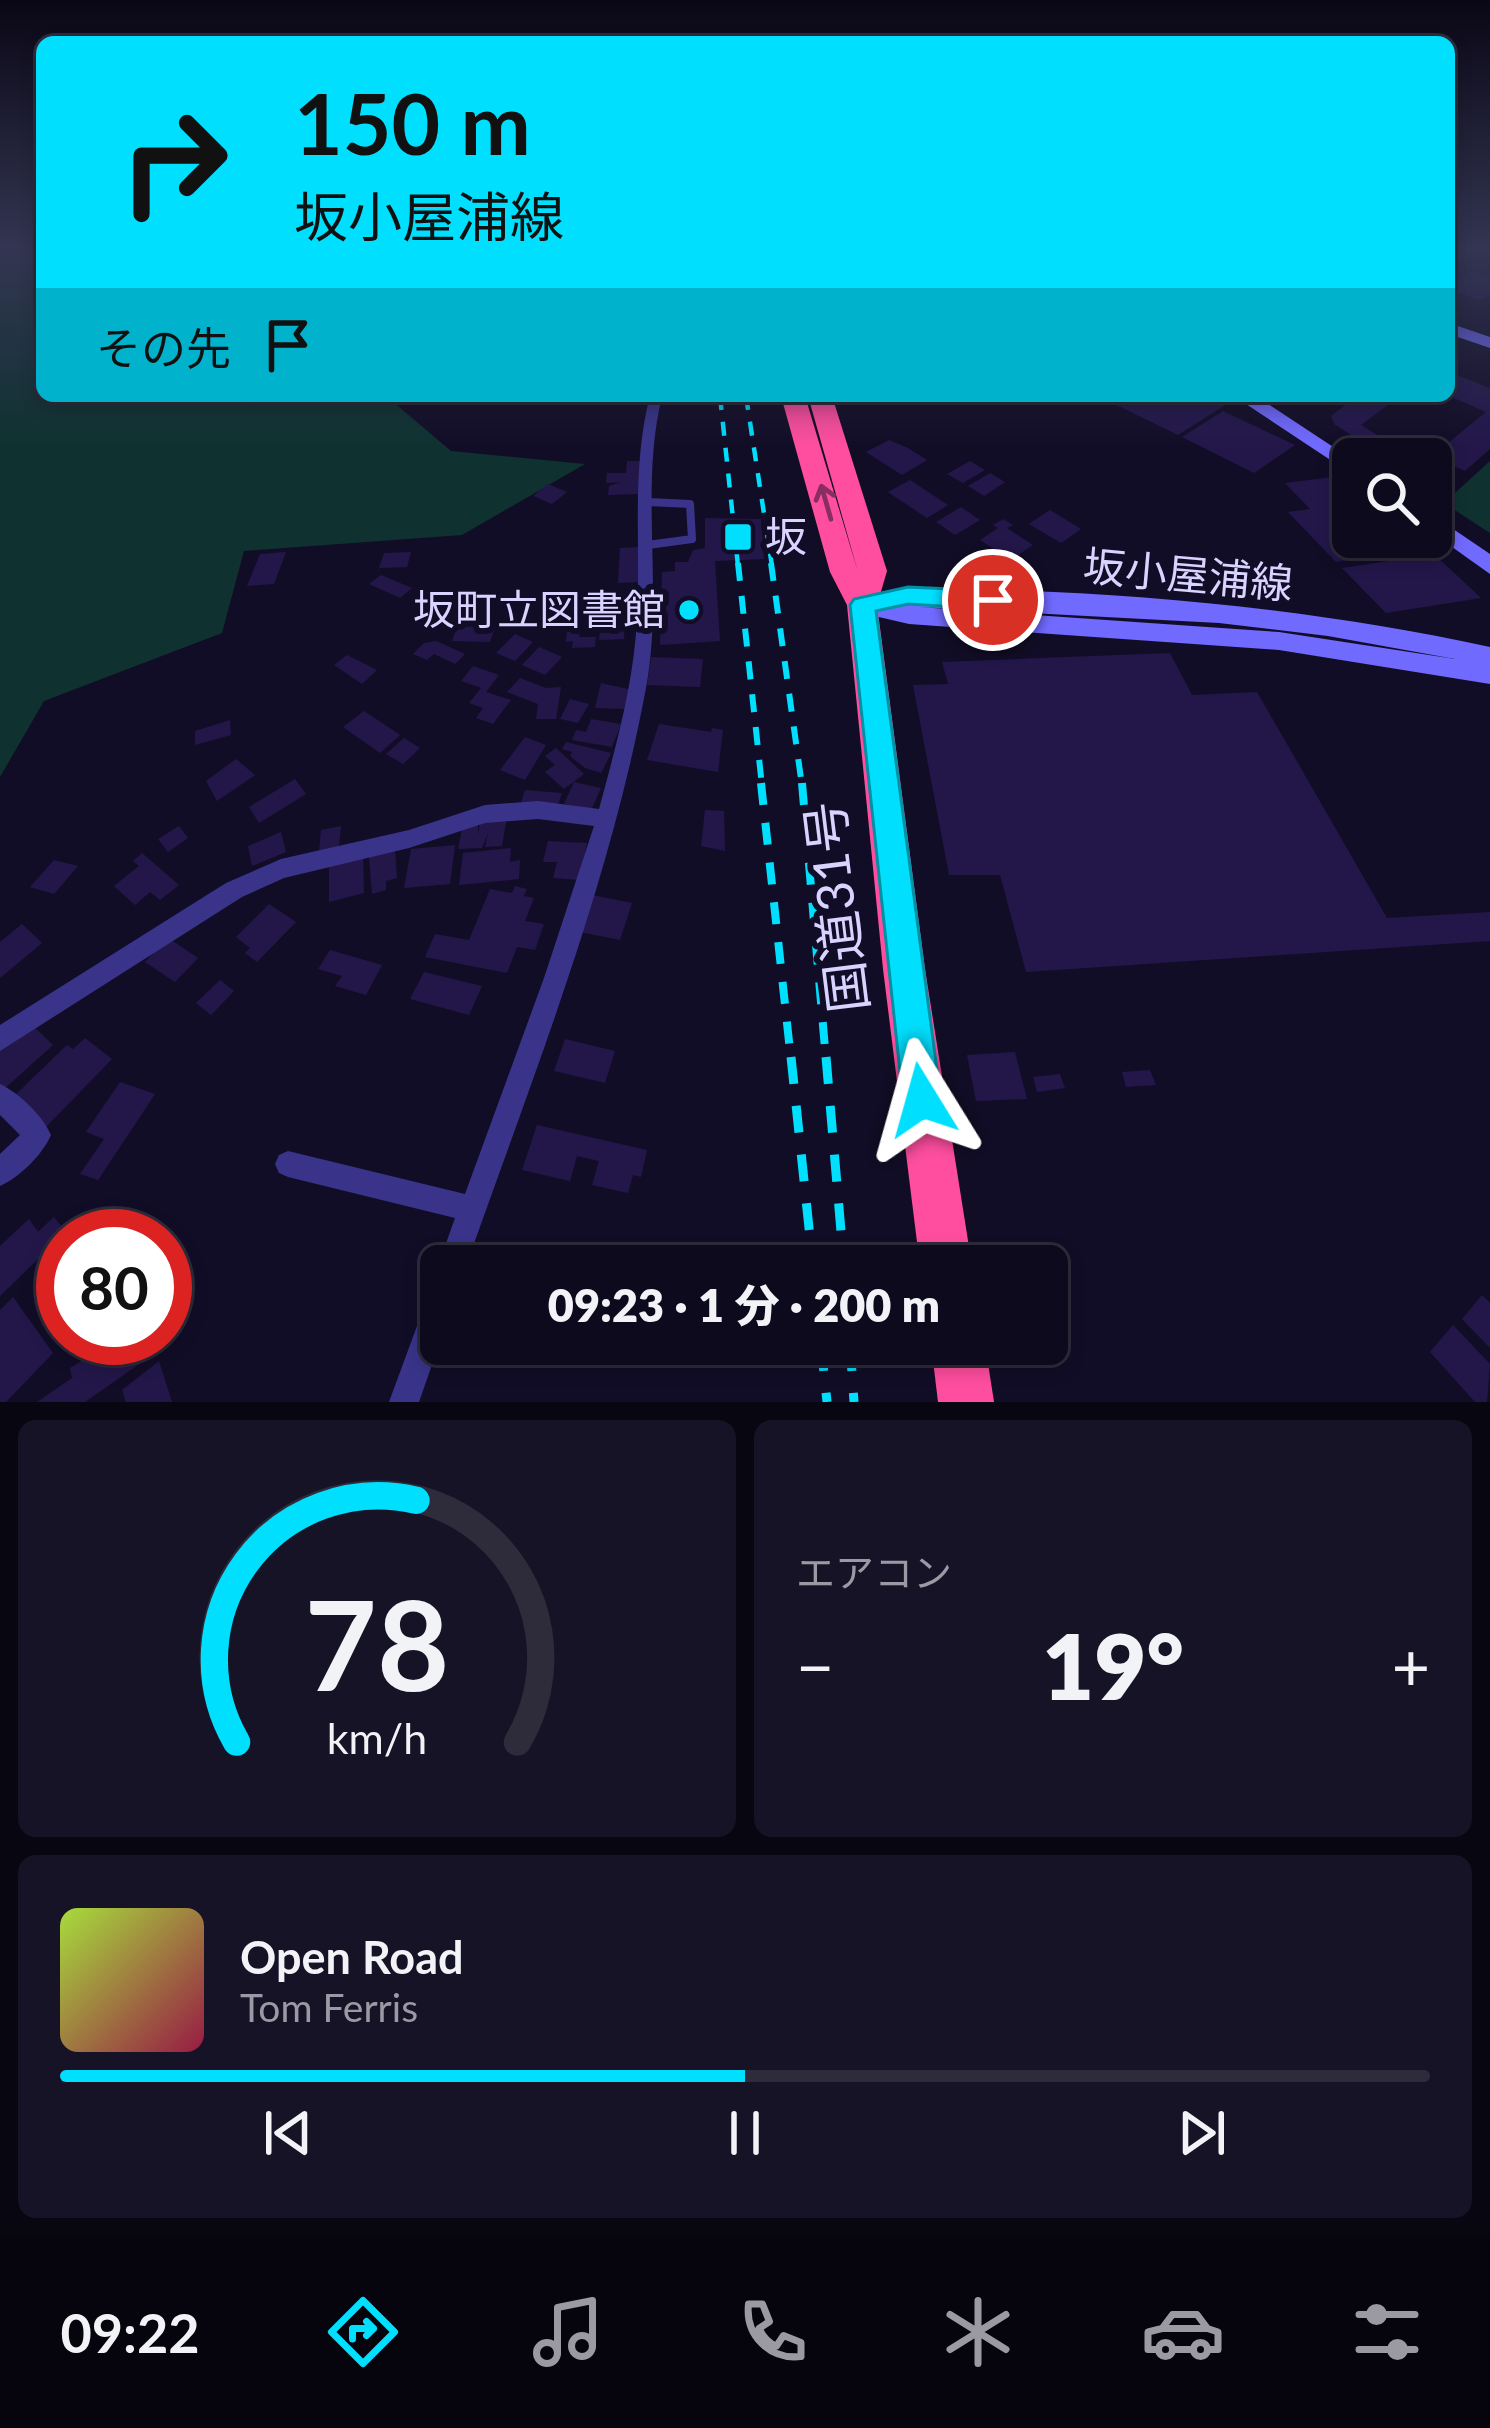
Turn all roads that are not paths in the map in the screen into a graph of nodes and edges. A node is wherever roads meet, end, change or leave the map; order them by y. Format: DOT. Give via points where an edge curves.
graph roads {
  1 [pos="1455,330"];
  2 [pos="1490,343"];
  3 [pos="654,402"];
  4 [pos="795,402"];
  5 [pos="822,402"];
  6 [pos="1252,402"];
  7 [pos="1332,455"];
  8 [pos="648,502"];
  9 [pos="1452,537"];
  10 [pos="648,545"];
  11 [pos="1490,566"];
  12 [pos="862,605"];
  13 [pos="1490,657"];
  14 [pos="1490,674"];
  15 [pos="603,818"];
  16 [pos="0,1039"];
  17 [pos="0,1096"];
  18 [pos="288,1164"];
  19 [pos="0,1172"];
  20 [pos="472,1209"];
  21 [pos="459,1245"];
  22 [pos="943,1245"];
  23 [pos="420,1357"];
  24 [pos="961,1365"];
  25 [pos="404,1402"];
  26 [pos="966,1402"];
  1 -- 2 [label="main road"];
  3 -- 8 [label="street" via="646,435"];
  12 -- 4 [label="highway, 国道31号, one-way" via="844,572"];
  5 -- 12 [label="highway, 国道31号" via="872,571"];
  6 -- 7 [label="main road"];
  8 -- 10 [label="street"];
  8 -- 10 [label="lane" via="689,505 692,538"];
  9 -- 11 [label="main road"];
  10 -- 15 [label="street" via="637,690"];
  12 -- 13 [label="main road, 坂小屋浦線" via="908,596 1127,607 1328,627"];
  12 -- 14 [label="main road, 坂小屋浦線" via="1279,641"];
  12 -- 22 [label="highway, 国道31号"];
  15 -- 16 [label="street" via="485,814 281,868"];
  15 -- 20 [label="street"];
  17 -- 19 [label="street" via="38,1135"];
  18 -- 20 [label="street"];
  20 -- 21 [label="street"];
  23 -- 25 [label="street"];
  24 -- 26 [label="highway"];
}
